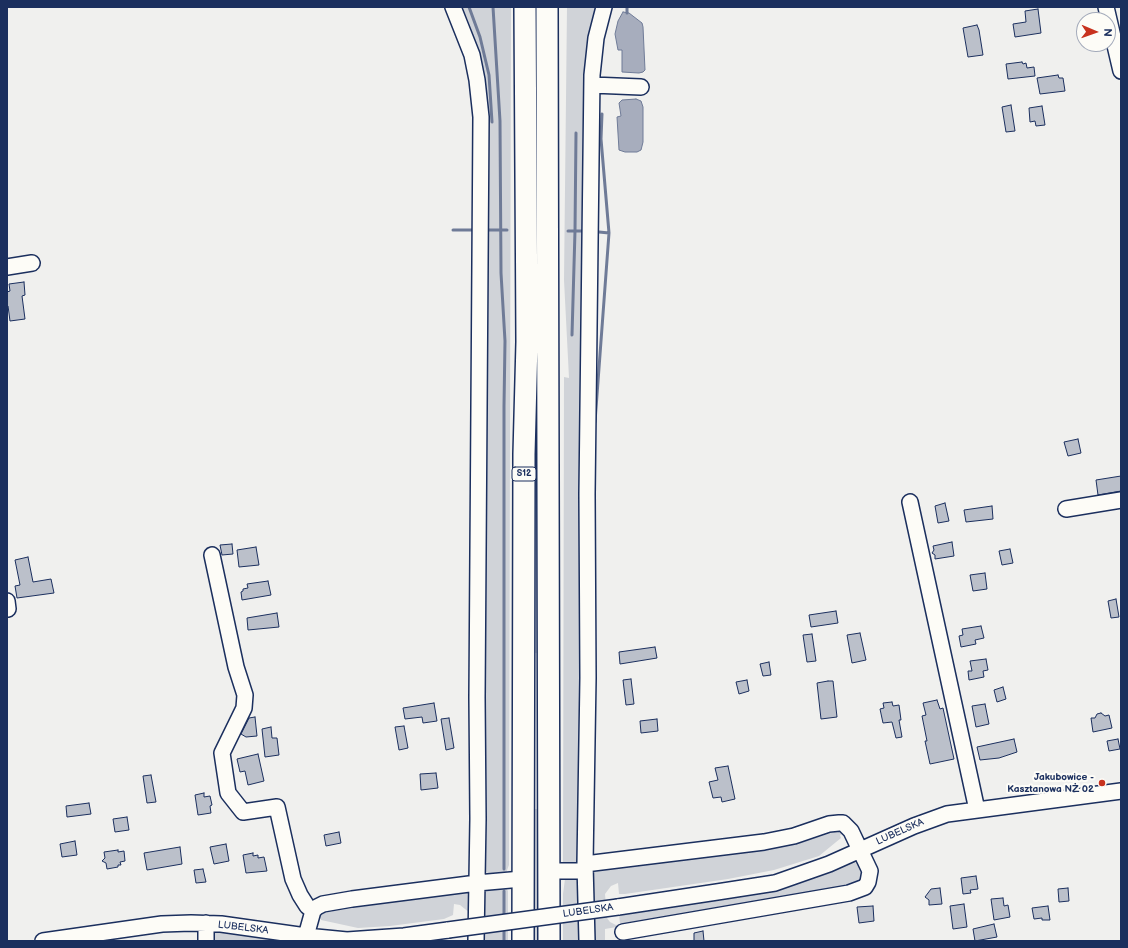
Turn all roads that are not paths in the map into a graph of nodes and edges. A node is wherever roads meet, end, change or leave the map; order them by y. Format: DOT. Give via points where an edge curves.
graph roads {
  1 [pos="453,7"];
  2 [pos="525,7"];
  3 [pos="547,7"];
  4 [pos="604,7"];
  5 [pos="1106,7"];
  6 [pos="1121,71"];
  7 [pos="592,84"];
  8 [pos="640,87"];
  9 [pos="32,262"];
  10 [pos="7,267"];
  11 [pos="1121,500"];
  12 [pos="910,502"];
  13 [pos="1066,509"];
  14 [pos="212,555"];
  15 [pos="7,601"];
  16 [pos="7,609"];
  17 [pos="524,734"];
  18 [pos="549,734"];
  19 [pos="1121,791"];
  20 [pos="976,810"];
  21 [pos="861,850"];
  22 [pos="585,867"];
  23 [pos="548,871"];
  24 [pos="522,879"];
  25 [pos="477,883"];
  26 [pos="313,911"];
  27 [pos="206,923"];
  28 [pos="623,932"];
  29 [pos="306,936"];
  30 [pos="43,941"];
  31 [pos="206,941"];
  32 [pos="476,941"];
  33 [pos="523,941"];
  34 [pos="549,941"];
  35 [pos="587,941"];
  1 -- 25 [label="street" via="472,55 481,117"];
  2 -- 17 [label="highway, S12" via="527,342 524,454"];
  3 -- 18 [label="highway, S12"];
  4 -- 7 [label="street" via="598,24"];
  5 -- 6 [label="street"];
  7 -- 8 [label="street"];
  7 -- 22 [label="street"];
  9 -- 10 [label="street"];
  11 -- 13 [label="street"];
  12 -- 20 [label="street"];
  14 -- 26 [label="street" via="236,667 245,695 244,708 222,753 228,792 243,812 277,808 293,879 300,895"];
  15 -- 16 [label="street"];
  17 -- 18 [label="street"];
  17 -- 24 [label="highway, S12"];
  18 -- 23 [label="highway, S12"];
  19 -- 20 [label="street, LUBELSKA"];
  20 -- 21 [label="street, LUBELSKA" via="928,820"];
  21 -- 22 [label="street" via="852,831 839,823 764,842"];
  21 -- 28 [label="street" via="870,876 865,887 860,890"];
  21 -- 29 [label="street, LUBELSKA, bridge" via="775,883 717,892 404,936 361,940"];
  22 -- 23 [label="street"];
  22 -- 35 [label="street"];
  23 -- 34 [label="highway, S12"];
  24 -- 25 [label="street"];
  24 -- 33 [label="highway, S12"];
  25 -- 26 [label="street" via="334,902 323,904"];
  25 -- 32 [label="street"];
  26 -- 29 [label="street"];
  27 -- 29 [label="street, LUBELSKA"];
  27 -- 30 [label="street, LUBELSKA" via="162,924"];
  27 -- 31 [label="street"];
}
